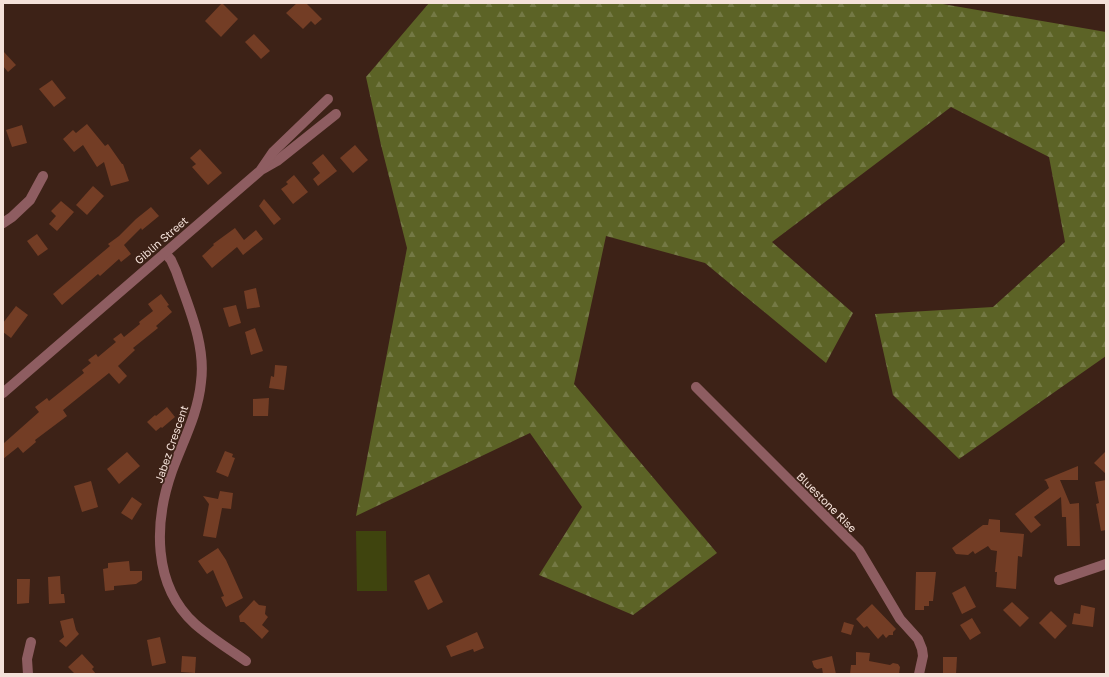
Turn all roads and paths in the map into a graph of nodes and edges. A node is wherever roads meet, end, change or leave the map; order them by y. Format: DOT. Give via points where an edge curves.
graph roads {
  1 [pos="328,99"];
  2 [pos="336,114"];
  3 [pos="260,171"];
  4 [pos="43,176"];
  5 [pos="3,223"];
  6 [pos="165,253"];
  7 [pos="696,387"];
  8 [pos="3,393"];
  9 [pos="1106,564"];
  10 [pos="1059,580"];
  11 [pos="31,642"];
  12 [pos="246,661"];
  13 [pos="28,674"];
  14 [pos="919,674"];
  1 -- 3 [label="street, Giblin Street" via="273,152"];
  2 -- 3 [label="street" via="277,161"];
  3 -- 6 [label="street, Giblin Street"];
  4 -- 5 [label="street" via="30,200"];
  6 -- 8 [label="street, Giblin Street"];
  6 -- 12 [label="street, Jabez Crescent" via="176,270 199,343 202,380 194,419 172,473 161,520 161,560 164,577 173,597 194,623"];
  7 -- 14 [label="street, Bluestone Rise" via="859,550 900,619 918,639 922,649"];
  9 -- 10 [label="street"];
  11 -- 13 [label="street" via="27,659"];
}
